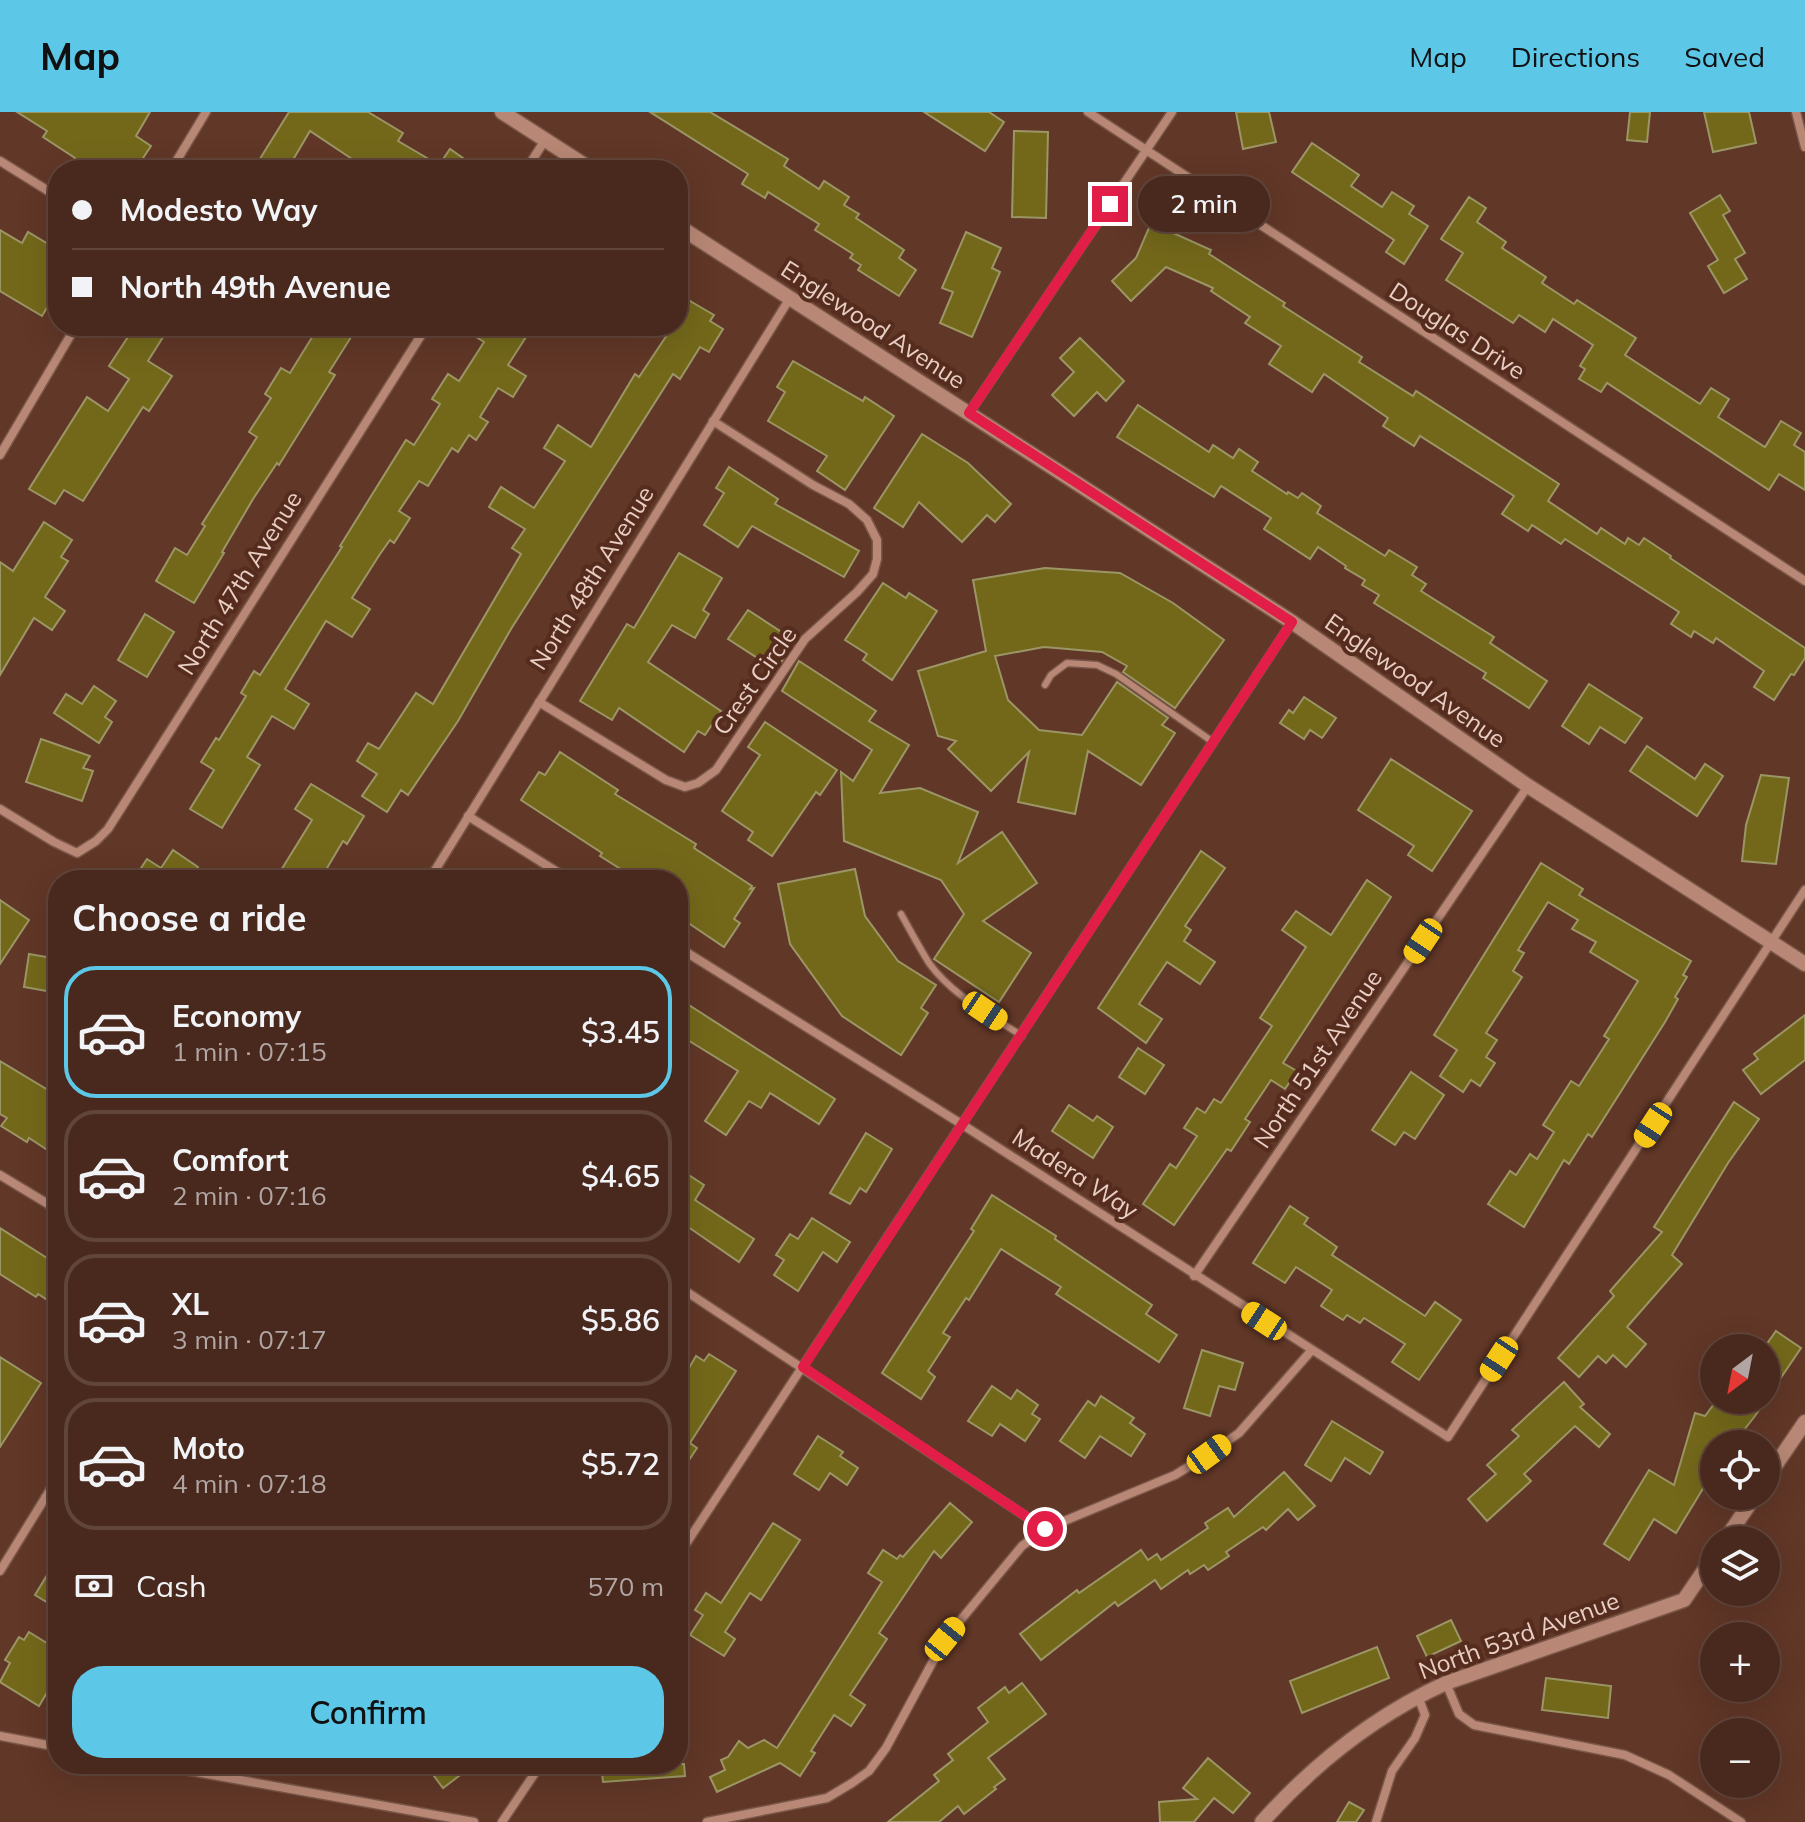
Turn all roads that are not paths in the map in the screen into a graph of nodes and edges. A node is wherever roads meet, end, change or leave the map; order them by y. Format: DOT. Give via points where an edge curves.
graph roads {
  1 [pos="206,112"];
  2 [pos="502,112"];
  3 [pos="1088,112"];
  4 [pos="1172,112"];
  5 [pos="1796,112"];
  6 [pos="545,140"];
  7 [pos="1805,147"];
  8 [pos="1145,152"];
  9 [pos="177,160"];
  10 [pos="532,160"];
  11 [pos="576,160"];
  12 [pos="0,161"];
  13 [pos="48,191"];
  14 [pos="688,232"];
  15 [pos="790,298"];
  16 [pos="70,336"];
  17 [pos="421,336"];
  18 [pos="969,413"];
  19 [pos="713,421"];
  20 [pos="0,455"];
  21 [pos="1805,581"];
  22 [pos="1292,622"];
  23 [pos="1045,685"];
  24 [pos="539,702"];
  25 [pos="1213,742"];
  26 [pos="1528,786"];
  27 [pos="0,809"];
  28 [pos="468,816"];
  29 [pos="435,870"];
  30 [pos="554,870"];
  31 [pos="1805,890"];
  32 [pos="901,914"];
  33 [pos="1772,943"];
  34 [pos="688,953"];
  35 [pos="1805,964"];
  36 [pos="1022,1036"];
  37 [pos="963,1125"];
  38 [pos="0,1175"];
  39 [pos="48,1204"];
  40 [pos="1194,1276"];
  41 [pos="688,1292"];
  42 [pos="1311,1351"];
  43 [pos="803,1367"];
  44 [pos="1805,1422"];
  45 [pos="1780,1459"];
  46 [pos="48,1493"];
  47 [pos="45,1498"];
  48 [pos="48,1498"];
  49 [pos="1045,1529"];
  50 [pos="688,1541"];
  51 [pos="0,1571"];
  52 [pos="1700,1577"];
  53 [pos="1446,1683"];
  54 [pos="1418,1696"];
  55 [pos="0,1736"];
  56 [pos="48,1745"];
  57 [pos="207,1774"];
  58 [pos="534,1774"];
  59 [pos="474,1822"];
  60 [pos="502,1822"];
  61 [pos="707,1822"];
  62 [pos="1262,1822"];
  63 [pos="1376,1822"];
  64 [pos="1741,1822"];
  1 -- 9 [label="street"];
  2 -- 6 [label="street"];
  3 -- 8 [label="street, Douglas Drive"];
  4 -- 8 [label="street"];
  5 -- 7 [label="street"];
  6 -- 10 [label="street"];
  6 -- 11 [label="street"];
  8 -- 18 [label="street"];
  8 -- 21 [label="street, Douglas Drive"];
  12 -- 13 [label="street"];
  14 -- 15 [label="street, Englewood Avenue"];
  15 -- 18 [label="street, Englewood Avenue"];
  15 -- 19 [label="street, North 48th Avenue"];
  16 -- 20 [label="street"];
  17 -- 27 [label="street, North 47th Avenue" via="108,829 77,853"];
  18 -- 22 [label="street, Englewood Avenue"];
  19 -- 24 [label="street, North 48th Avenue"];
  19 -- 24 [label="street, Crest Circle" via="867,520 877,540 873,574 805,639 730,752 698,783 685,787 666,780"];
  22 -- 25 [label="street"];
  22 -- 26 [label="street, Englewood Avenue"];
  23 -- 25 [label="lane" via="1067,663 1097,665"];
  24 -- 28 [label="street, North 48th Avenue"];
  25 -- 36 [label="street"];
  26 -- 33 [label="street, Englewood Avenue"];
  26 -- 40 [label="street, North 51st Avenue"];
  28 -- 29 [label="street, North 48th Avenue"];
  28 -- 30 [label="street"];
  31 -- 33 [label="street"];
  32 -- 36 [label="lane" via="948,984"];
  33 -- 35 [label="street, Englewood Avenue"];
  33 -- 42 [label="street, Madera Way" via="1448,1437"];
  34 -- 37 [label="street, Madera Way"];
  36 -- 37 [label="street"];
  37 -- 40 [label="street, Madera Way"];
  37 -- 43 [label="street"];
  38 -- 39 [label="street"];
  40 -- 42 [label="street, Madera Way"];
  41 -- 43 [label="street"];
  42 -- 49 [label="street" via="1239,1433 1209,1454 1175,1475"];
  43 -- 49 [label="street"];
  43 -- 50 [label="street"];
  44 -- 45 [label="street"];
  46 -- 47 [label="street"];
  47 -- 48 [label="street"];
  47 -- 51 [label="street"];
  49 -- 61 [label="street" via="1022,1546 945,1639 869,1771 827,1798"];
  52 -- 53 [label="street, North 53rd Avenue" via="1684,1600"];
  53 -- 54 [label="street, North 53rd Avenue"];
  53 -- 64 [label="street" via="1459,1714 1474,1725 1625,1755 1669,1775"];
  54 -- 62 [label="street, North 53rd Avenue" via="1364,1730 1300,1782"];
  54 -- 63 [label="street" via="1425,1715 1392,1771"];
  55 -- 56 [label="street"];
  57 -- 59 [label="street"];
  58 -- 60 [label="street"];
}
